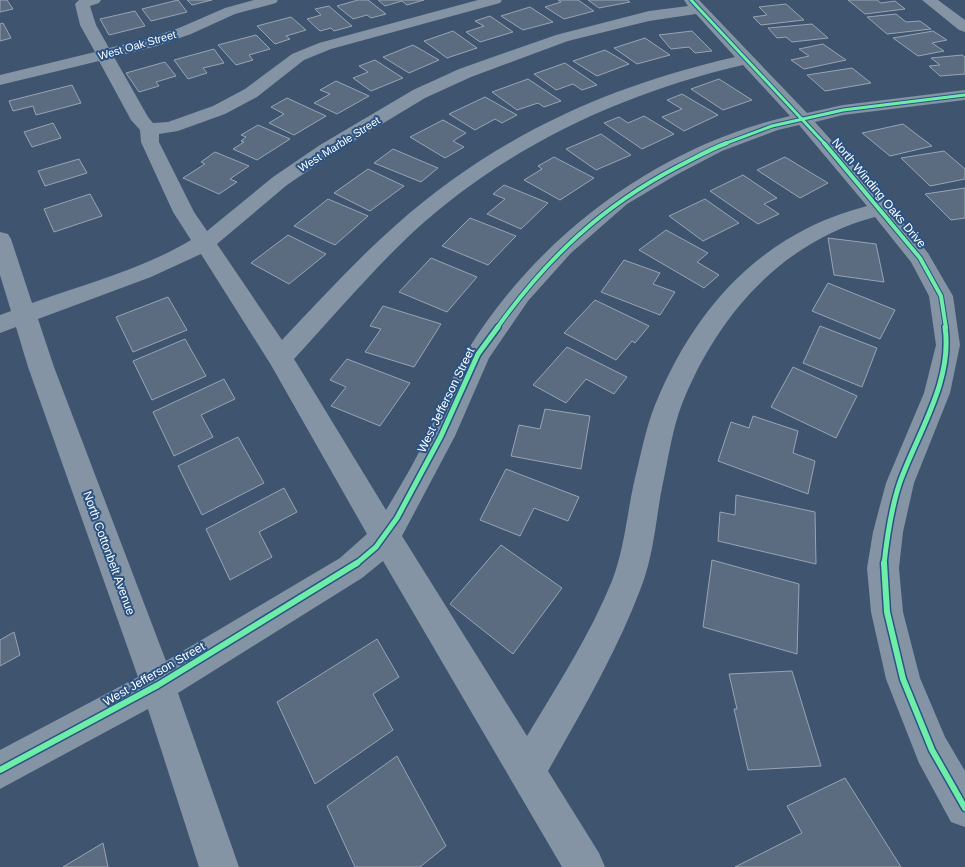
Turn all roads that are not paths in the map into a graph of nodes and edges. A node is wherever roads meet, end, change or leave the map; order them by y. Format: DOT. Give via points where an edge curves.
graph roads {
  1 [pos="271,0"];
  2 [pos="495,0"];
  3 [pos="929,0"];
  4 [pos="85,1"];
  5 [pos="695,4"];
  6 [pos="965,27"];
  7 [pos="105,55"];
  8 [pos="747,59"];
  9 [pos="0,80"];
  10 [pos="965,95"];
  11 [pos="803,118"];
  12 [pos="149,129"];
  13 [pos="881,210"];
  14 [pos="0,239"];
  15 [pos="205,242"];
  16 [pos="13,319"];
  17 [pos="280,358"];
  18 [pos="385,536"];
  19 [pos="158,685"];
  20 [pos="0,770"];
  21 [pos="527,771"];
  22 [pos="965,808"];
  23 [pos="219,867"];
  24 [pos="585,867"];
  1 -- 7 [label="street, West Oak Street" via="230,11 159,40"];
  2 -- 12 [label="street" via="325,46 298,57 251,93 219,110 171,127"];
  3 -- 6 [label="street"];
  4 -- 7 [label="street" via="88,25"];
  5 -- 8 [label="street, North Winding Oaks Drive"];
  5 -- 15 [label="street, West Marble Street" via="562,38 465,73 419,94 280,181"];
  7 -- 9 [label="street, West Oak Street"];
  7 -- 12 [label="street" via="140,120"];
  8 -- 11 [label="street, North Winding Oaks Drive"];
  8 -- 17 [label="street" via="669,78 600,103 505,152 468,176 416,219"];
  10 -- 11 [label="street, West Jefferson Street"];
  11 -- 13 [label="street, North Winding Oaks Drive"];
  11 -- 18 [label="street, West Jefferson Street" via="715,147 669,171 620,200 563,248 520,295 478,354 441,436"];
  12 -- 15 [label="street" via="150,142 184,212"];
  13 -- 21 [label="street" via="843,219 785,250 727,303 696,347 668,406 649,479 637,551 626,585 584,674"];
  13 -- 22 [label="street, North Winding Oaks Drive" via="920,258 941,296 948,345 937,393 900,483 888,532 883,568 886,612 903,679 932,750"];
  14 -- 16 [label="street, North Cottonbelt Avenue"];
  15 -- 16 [label="street, West Marble Street" via="143,272"];
  15 -- 17 [label="street"];
  16 -- 19 [label="street, North Cottonbelt Avenue" via="41,367"];
  17 -- 18 [label="street"];
  18 -- 19 [label="street, West Jefferson Street" via="351,568"];
  18 -- 21 [label="street"];
  19 -- 20 [label="street, West Jefferson Street"];
  19 -- 23 [label="street, North Cottonbelt Avenue"];
  21 -- 24 [label="street"];
}
